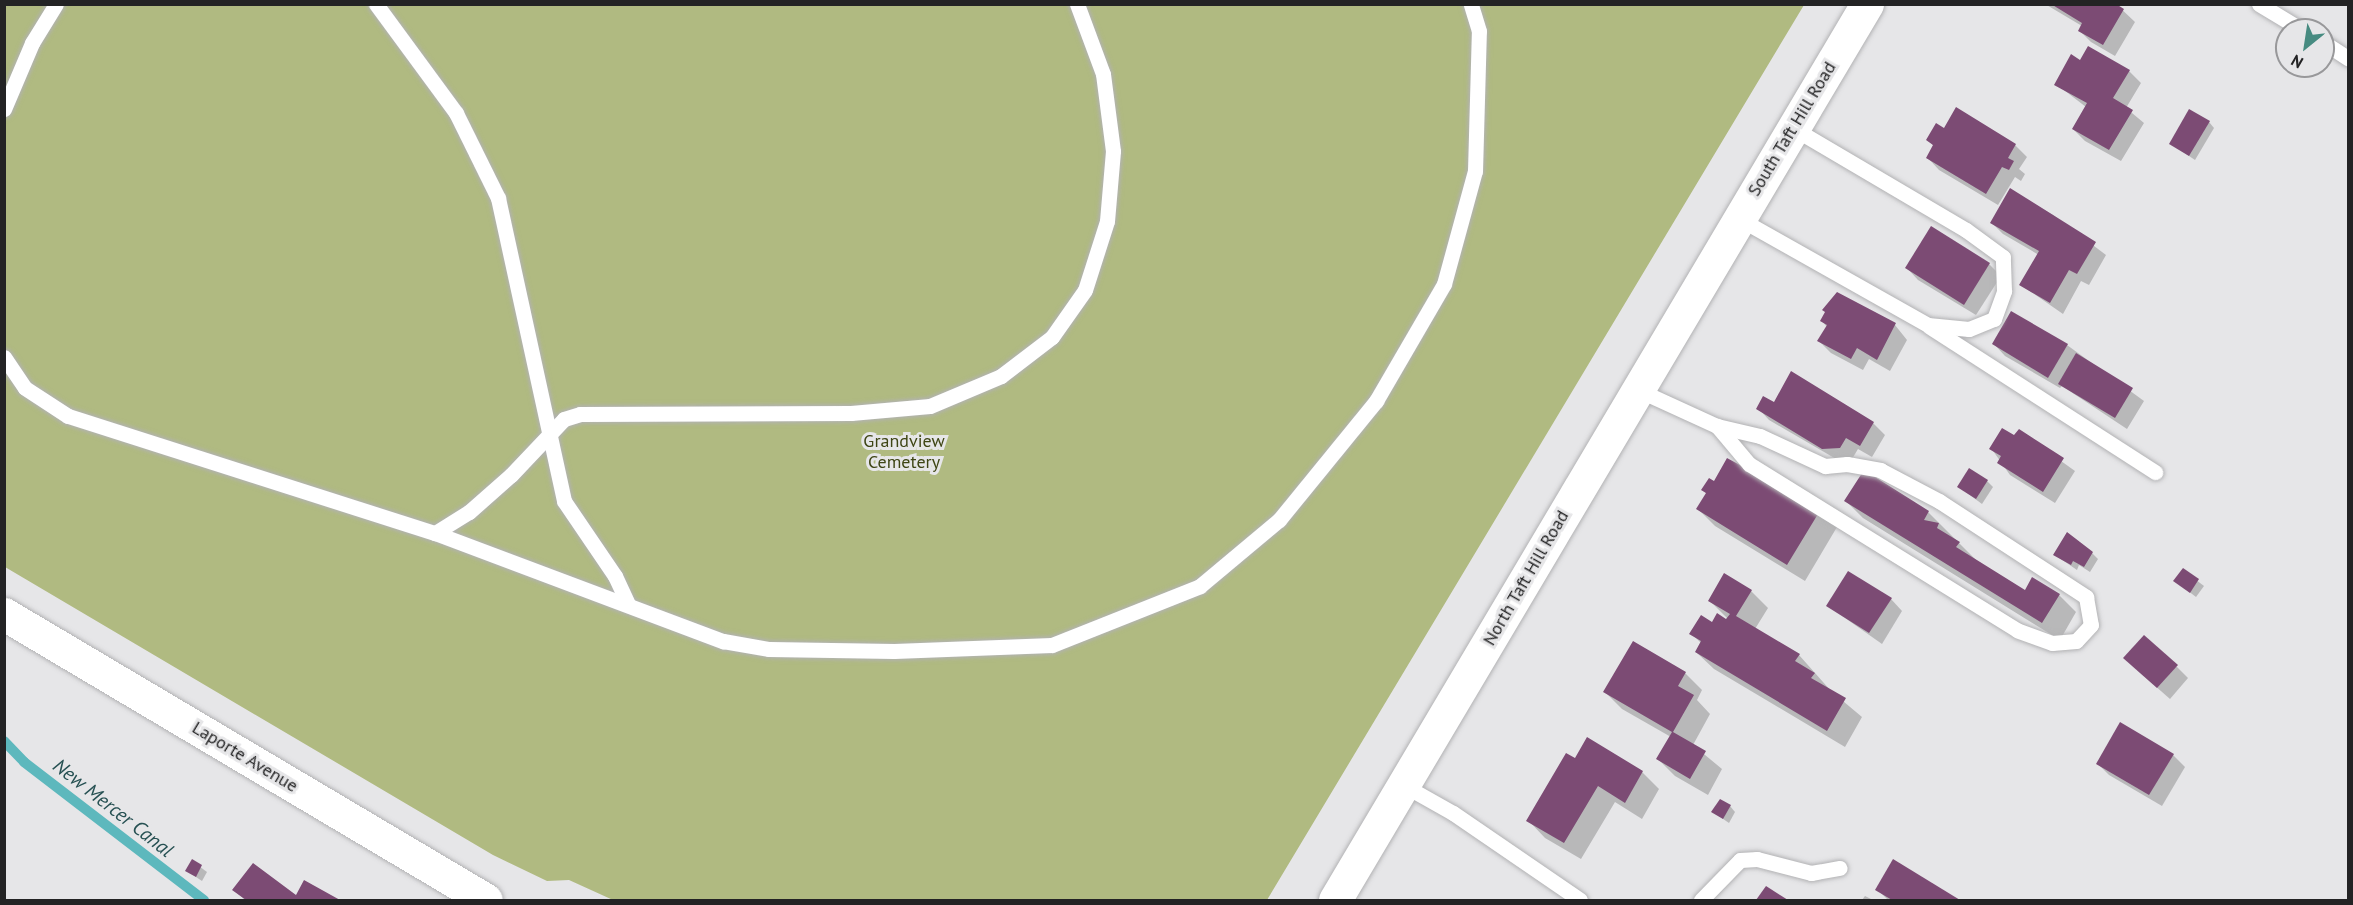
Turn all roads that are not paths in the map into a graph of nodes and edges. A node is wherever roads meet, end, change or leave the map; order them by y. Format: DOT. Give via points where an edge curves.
graph roads {
  1 [pos="56,4"];
  2 [pos="376,4"];
  3 [pos="1077,4"];
  4 [pos="1471,4"];
  5 [pos="1867,4"];
  6 [pos="2259,4"];
  7 [pos="2282,18"];
  8 [pos="2335,49"];
  9 [pos="2349,58"];
  10 [pos="4,109"];
  11 [pos="1793,128"];
  12 [pos="1738,218"];
  13 [pos="1716,254"];
  14 [pos="1928,326"];
  15 [pos="4,357"];
  16 [pos="1636,389"];
  17 [pos="1717,426"];
  18 [pos="547,436"];
  19 [pos="2155,472"];
  20 [pos="435,533"];
  21 [pos="628,604"];
  22 [pos="4,614"];
  23 [pos="1405,786"];
  24 [pos="1840,868"];
  25 [pos="486,900"];
  26 [pos="1335,900"];
  27 [pos="1580,900"];
  28 [pos="1701,900"];
  1 -- 10 [label="lane" via="32,43"];
  2 -- 18 [label="lane" via="456,113 498,198"];
  3 -- 18 [label="lane" via="1103,74 1113,151 1107,221 1085,290 1052,337 1001,376 930,406 851,413 580,414 564,419"];
  4 -- 21 [label="lane" via="1479,31 1476,171 1444,284 1376,401 1279,520 1200,586 1052,645 894,651 769,649 723,640"];
  5 -- 11 [label="main road, South Taft Hill Road"];
  6 -- 7 [label="lane"];
  8 -- 9 [label="lane"];
  11 -- 12 [label="main road, South Taft Hill Road"];
  11 -- 14 [label="lane" via="1966,230 2002,257 2004,291 1994,319 1969,329"];
  12 -- 13 [label="main road, South Taft Hill Road"];
  12 -- 14 [label="lane"];
  13 -- 16 [label="main road, North Taft Hill Road"];
  14 -- 19 [label="lane"];
  15 -- 20 [label="lane" via="25,388 68,416"];
  16 -- 17 [label="lane"];
  16 -- 23 [label="main road, North Taft Hill Road"];
  17 -- 17 [label="lane" via="1760,436 1825,466 1847,464 1880,470 1939,501 2086,597 2091,626 2076,641 2052,643 2018,630 1749,464"];
  18 -- 20 [label="lane" via="511,476"];
  18 -- 21 [label="lane" via="564,501 615,576"];
  20 -- 21 [label="lane"];
  22 -- 25 [label="main road, Laporte Avenue"];
  23 -- 26 [label="main road, North Taft Hill Road"];
  23 -- 27 [label="lane" via="1453,813"];
  24 -- 28 [label="lane" via="1811,873 1757,859 1740,860"];
}
